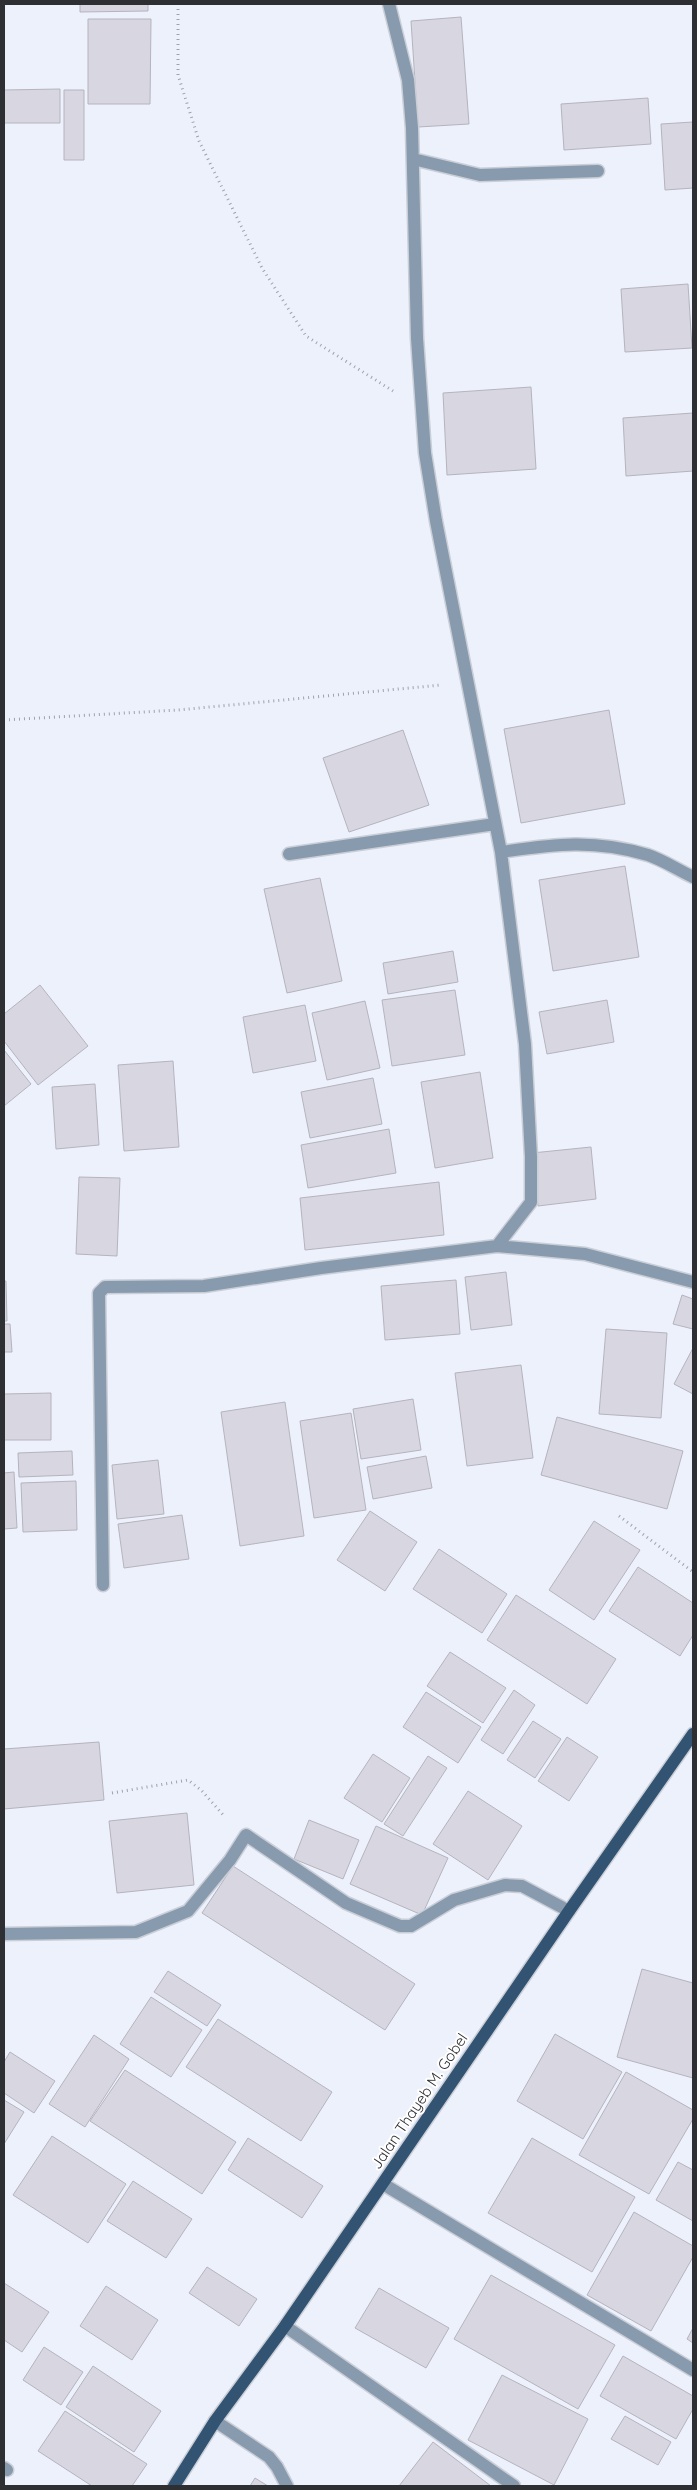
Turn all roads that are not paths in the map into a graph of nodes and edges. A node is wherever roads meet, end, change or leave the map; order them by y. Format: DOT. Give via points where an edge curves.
graph roads {
  1 [pos="389,4"];
  2 [pos="413,159"];
  3 [pos="598,171"];
  4 [pos="495,824"];
  5 [pos="501,852"];
  6 [pos="289,854"];
  7 [pos="693,877"];
  8 [pos="497,1246"];
  9 [pos="693,1282"];
  10 [pos="103,1585"];
  11 [pos="693,1734"];
  12 [pos="569,1911"];
  13 [pos="4,1934"];
  14 [pos="382,2184"];
  15 [pos="285,2326"];
  16 [pos="693,2370"];
  17 [pos="215,2421"];
  18 [pos="174,2486"];
  19 [pos="287,2486"];
  20 [pos="514,2486"];
  1 -- 2 [label="street" via="408,80"];
  2 -- 3 [label="street" via="480,175"];
  2 -- 4 [label="street" via="417,338 425,453"];
  4 -- 5 [label="street"];
  4 -- 6 [label="street"];
  5 -- 7 [label="street" via="560,843 597,844 649,855"];
  5 -- 8 [label="street" via="525,1044 531,1157 530,1202"];
  8 -- 9 [label="street" via="585,1254"];
  8 -- 10 [label="street" via="204,1286 105,1287 99,1293"];
  11 -- 12 [label="main road, Jalan Thayeb M. Gobel"];
  12 -- 13 [label="street" via="522,1886 505,1886 454,1900 411,1926 400,1926 346,1903 246,1836 188,1911 136,1932"];
  12 -- 14 [label="main road, Jalan Thayeb M. Gobel"];
  14 -- 15 [label="main road, Jalan Thayeb M. Gobel"];
  14 -- 16 [label="street"];
  15 -- 17 [label="main road, Jalan Thayeb M. Gobel"];
  15 -- 20 [label="street"];
  17 -- 18 [label="main road, Jalan Thayeb M. Gobel"];
  17 -- 19 [label="street" via="269,2457"];
}
